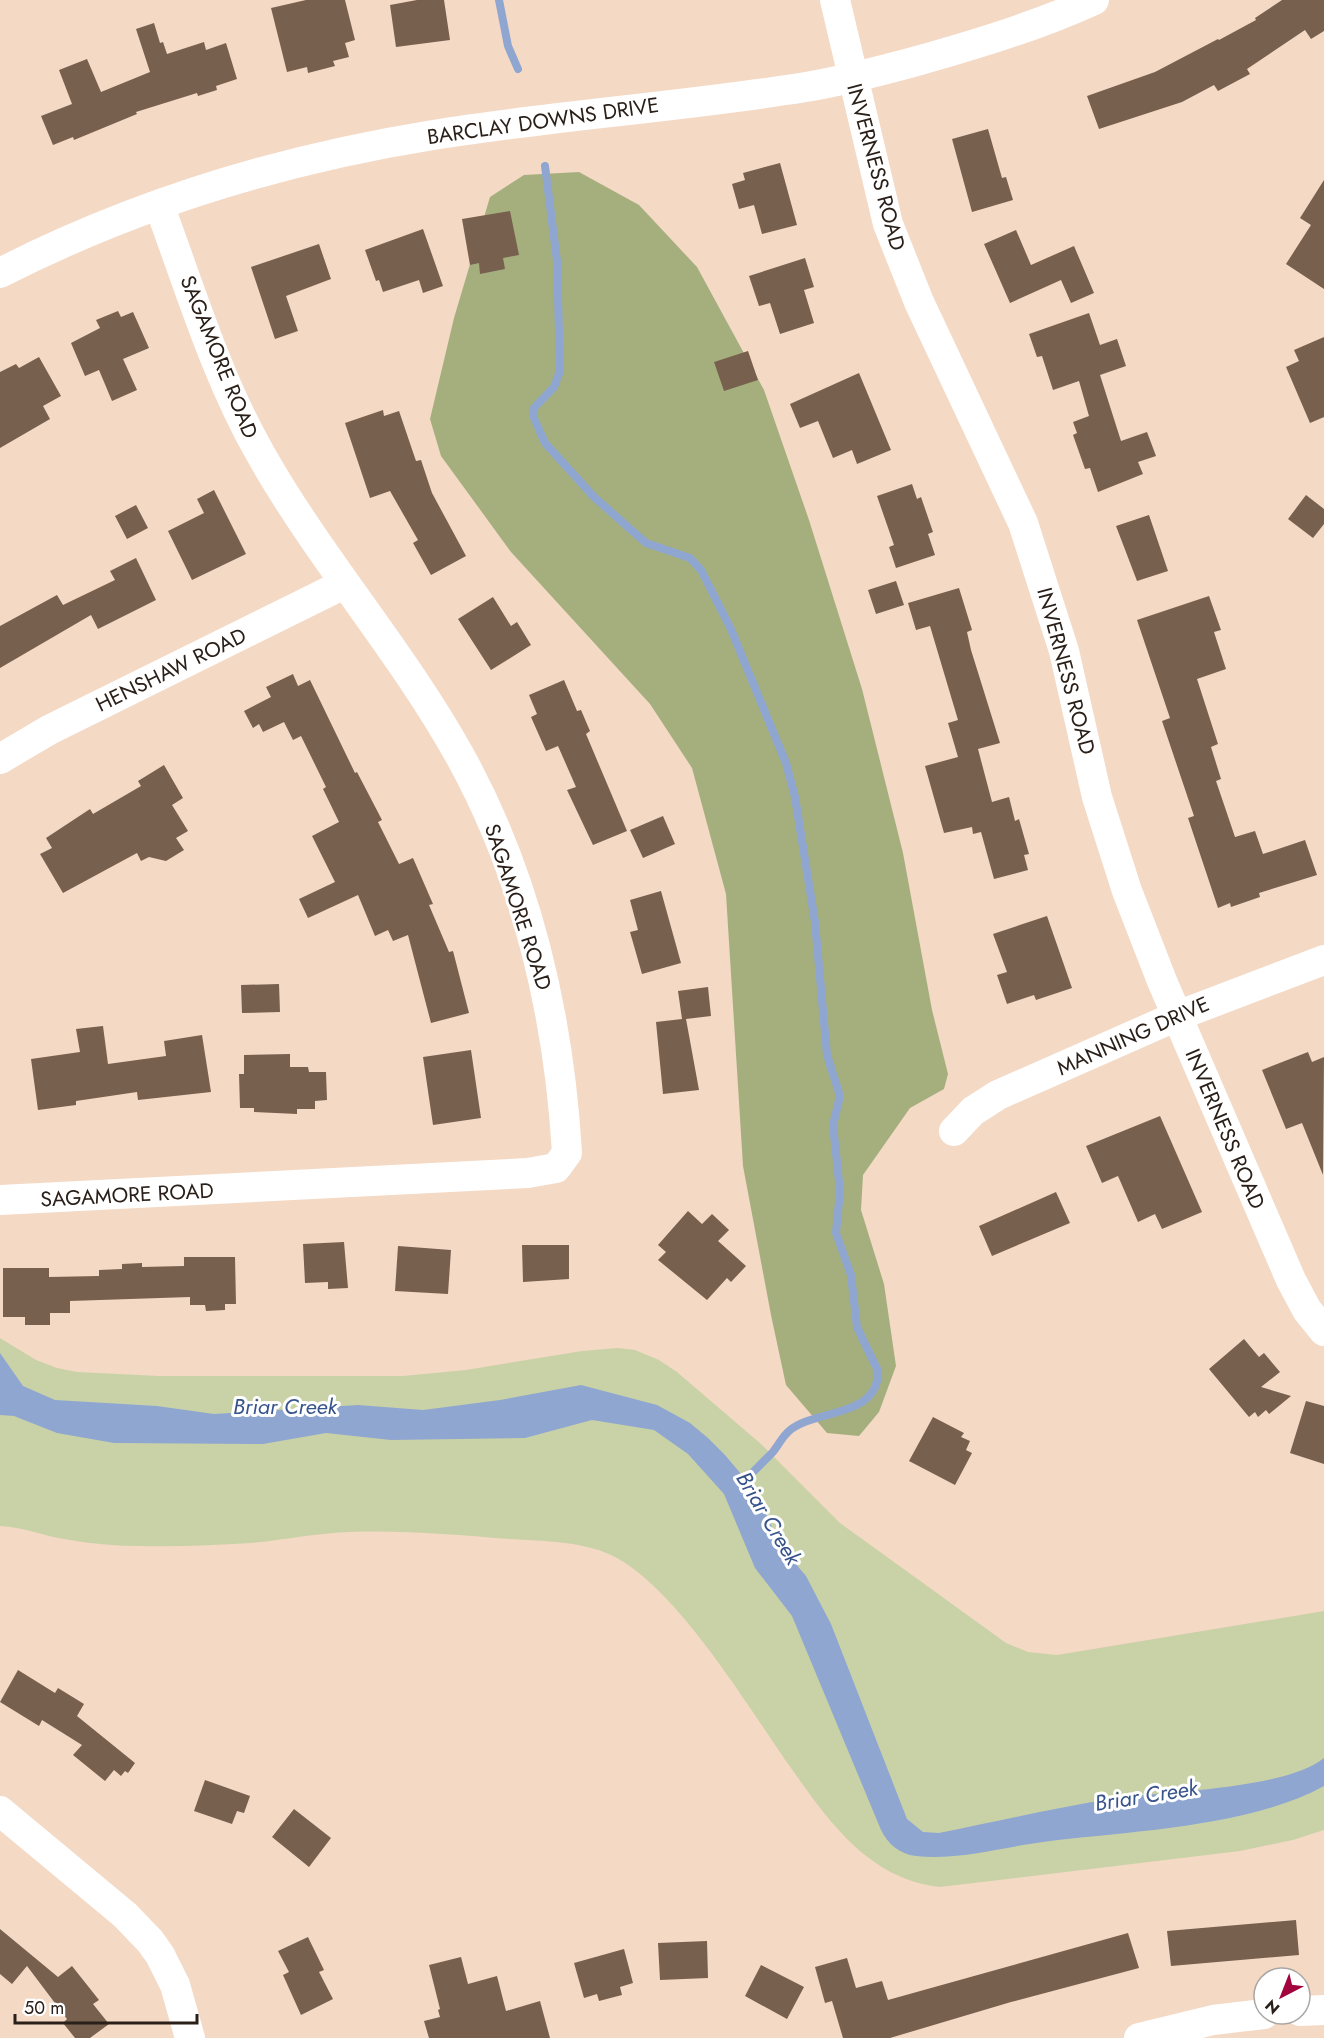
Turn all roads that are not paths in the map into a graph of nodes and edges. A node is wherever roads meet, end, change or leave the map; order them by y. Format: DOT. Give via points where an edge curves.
graph roads {
  1 [pos="835,0"];
  2 [pos="1094,0"];
  3 [pos="852,78"];
  4 [pos="159,205"];
  5 [pos="0,273"];
  6 [pos="344,584"];
  7 [pos="0,759"];
  8 [pos="1324,960"];
  9 [pos="1177,1016"];
  10 [pos="954,1131"];
  11 [pos="0,1200"];
  12 [pos="1324,1331"];
  13 [pos="0,1811"];
  14 [pos="1252,2015"];
  15 [pos="190,2038"];
  16 [pos="1139,2038"];
  1 -- 3 [label="street, INVERNESS ROAD"];
  2 -- 3 [label="street, BARCLAY DOWNS DRIVE" via="1024,29"];
  3 -- 4 [label="street, BARCLAY DOWNS DRIVE" via="761,94 411,139 283,167"];
  3 -- 9 [label="street, INVERNESS ROAD" via="896,248 1007,486 1034,554 1064,651 1110,839 1137,920"];
  4 -- 5 [label="street, BARCLAY DOWNS DRIVE" via="70,239"];
  4 -- 6 [label="street, SAGAMORE ROAD" via="213,353 252,440"];
  6 -- 7 [label="street, HENSHAW ROAD" via="81,713"];
  6 -- 11 [label="street, SAGAMORE ROAD" via="460,756 504,852 549,999 566,1157 548,1171 528,1173"];
  8 -- 9 [label="street, MANNING DRIVE"];
  9 -- 10 [label="street, MANNING DRIVE" via="998,1095 973,1111"];
  9 -- 12 [label="street, INVERNESS ROAD" via="1291,1280"];
  13 -- 15 [label="street" via="150,1941 175,1984"];
  14 -- 16 [label="street" via="1213,2020"];
}
